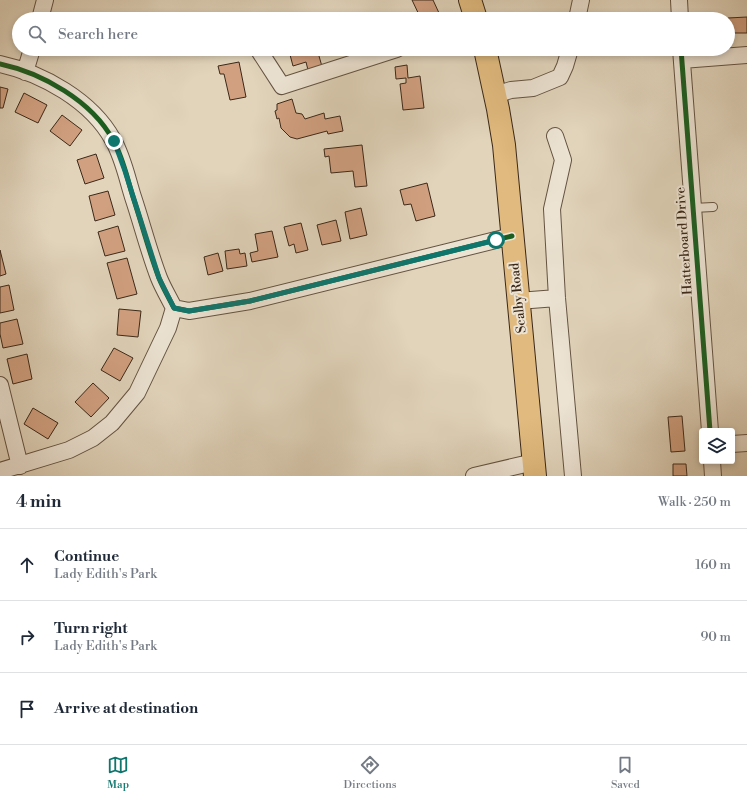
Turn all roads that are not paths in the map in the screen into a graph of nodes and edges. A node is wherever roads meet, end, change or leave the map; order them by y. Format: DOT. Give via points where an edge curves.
graph roads {
  1 [pos="45,0"];
  2 [pos="470,0"];
  3 [pos="581,0"];
  4 [pos="679,0"];
  5 [pos="42,12"];
  6 [pos="474,12"];
  7 [pos="578,12"];
  8 [pos="680,12"];
  9 [pos="735,55"];
  10 [pos="747,55"];
  11 [pos="30,56"];
  12 [pos="263,56"];
  13 [pos="375,56"];
  14 [pos="487,56"];
  15 [pos="568,56"];
  16 [pos="681,56"];
  17 [pos="0,64"];
  18 [pos="25,72"];
  19 [pos="495,95"];
  20 [pos="555,136"];
  21 [pos="713,207"];
  22 [pos="693,208"];
  23 [pos="512,236"];
  24 [pos="557,298"];
  25 [pos="518,301"];
  26 [pos="174,308"];
  27 [pos="0,385"];
  28 [pos="710,428"];
  29 [pos="747,443"];
  30 [pos="735,444"];
  31 [pos="712,464"];
  32 [pos="20,466"];
  33 [pos="534,469"];
  34 [pos="0,471"];
  35 [pos="474,476"];
  36 [pos="573,476"];
  37 [pos="713,476"];
  1 -- 5 [label="street"];
  2 -- 6 [label="highway"];
  3 -- 7 [label="street"];
  4 -- 8 [label="street"];
  9 -- 10 [label="street"];
  11 -- 18 [label="street"];
  12 -- 13 [label="street" via="282,86"];
  14 -- 19 [label="highway, Scalby Road"];
  15 -- 19 [label="street" via="560,77 534,88 511,90"];
  16 -- 22 [label="street, Hatterboard Drive"];
  17 -- 18 [label="street"];
  18 -- 26 [label="street" via="46,80 77,100 97,116 111,135 159,278"];
  19 -- 23 [label="highway, Scalby Road" via="504,145"];
  20 -- 24 [label="street" via="563,160 552,209"];
  21 -- 22 [label="lane"];
  22 -- 28 [label="street, Hatterboard Drive"];
  23 -- 25 [label="highway, Scalby Road"];
  23 -- 26 [label="street" via="250,301 189,311"];
  24 -- 25 [label="street"];
  24 -- 36 [label="street"];
  25 -- 33 [label="highway, Scalby Road"];
  26 -- 32 [label="street" via="168,328 137,394 112,423 92,438 69,450"];
  27 -- 32 [label="street"];
  29 -- 30 [label="street"];
  31 -- 37 [label="street"];
  32 -- 34 [label="street"];
  33 -- 35 [label="street"];
}
